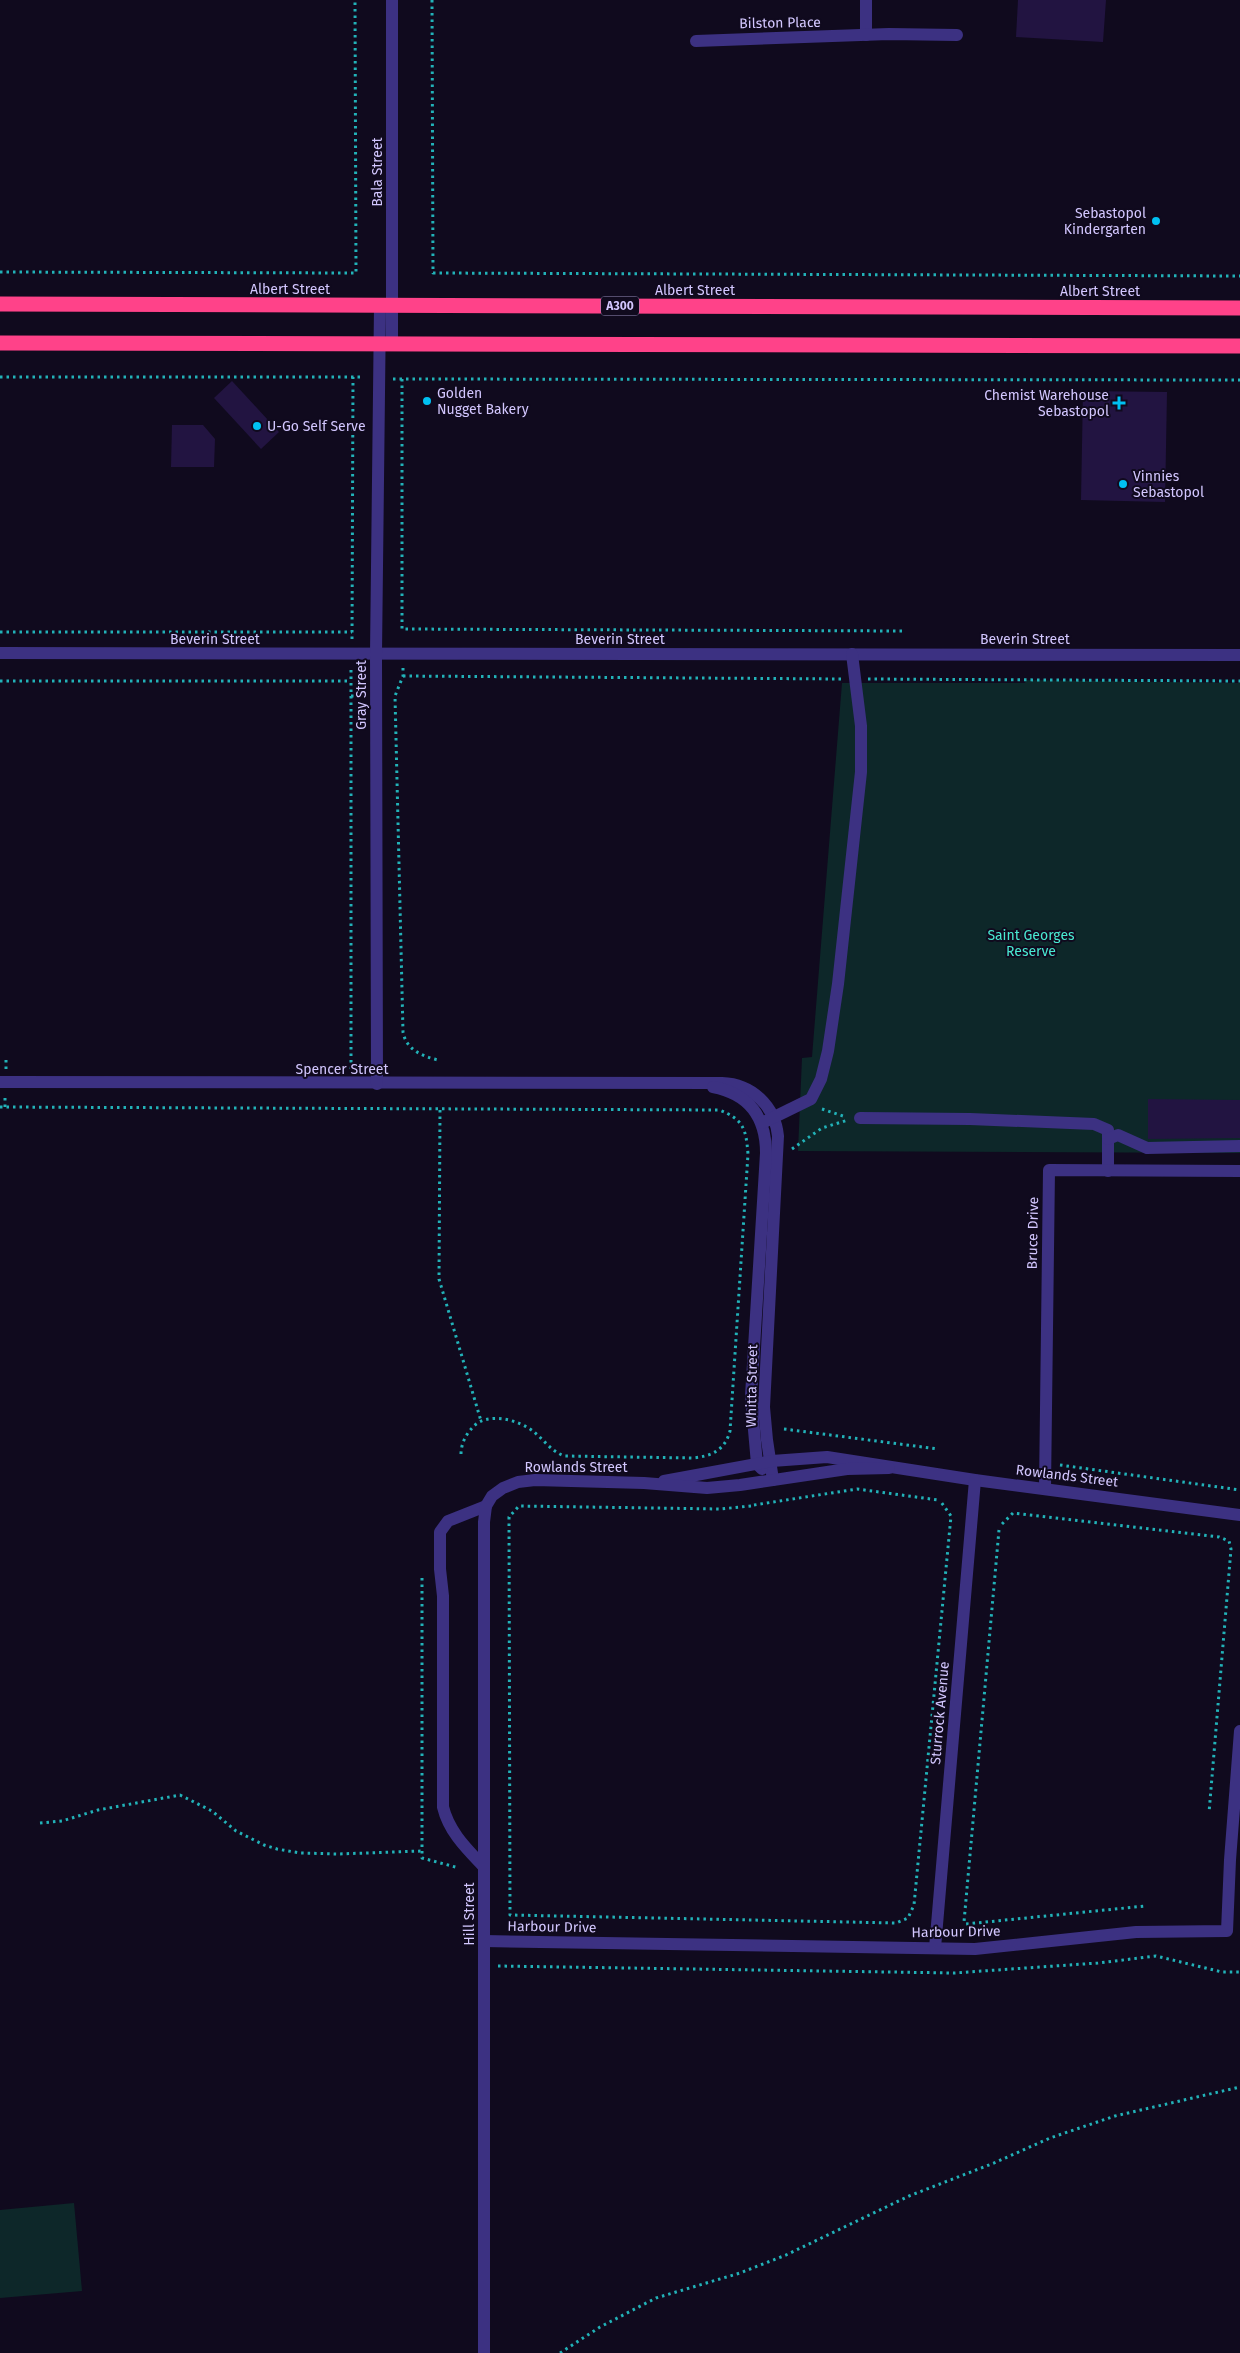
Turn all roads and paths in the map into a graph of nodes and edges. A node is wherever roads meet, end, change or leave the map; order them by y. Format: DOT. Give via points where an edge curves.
graph roads {
  1 [pos="355,0"];
  2 [pos="392,0"];
  3 [pos="432,0"];
  4 [pos="866,0"];
  5 [pos="866,35"];
  6 [pos="957,35"];
  7 [pos="696,41"];
  8 [pos="0,272"];
  9 [pos="1240,276"];
  10 [pos="0,304"];
  11 [pos="386,306"];
  12 [pos="1240,308"];
  13 [pos="0,342"];
  14 [pos="386,343"];
  15 [pos="1240,346"];
  16 [pos="0,378"];
  17 [pos="1240,380"];
  18 [pos="904,631"];
  19 [pos="0,632"];
  20 [pos="0,653"];
  21 [pos="376,654"];
  22 [pos="852,654"];
  23 [pos="1240,655"];
  24 [pos="855,679"];
  25 [pos="0,681"];
  26 [pos="1240,682"];
  27 [pos="438,1060"];
  28 [pos="0,1082"];
  29 [pos="351,1084"];
  30 [pos="377,1084"];
  31 [pos="748,1096"];
  32 [pos="804,1103"];
  33 [pos="0,1107"];
  34 [pos="440,1110"];
  35 [pos="860,1118"];
  36 [pos="768,1120"];
  37 [pos="1108,1139"];
  38 [pos="1240,1146"];
  39 [pos="778,1149"];
  40 [pos="1108,1171"];
  41 [pos="1240,1171"];
  42 [pos="481,1421"];
  43 [pos="784,1428"];
  44 [pos="938,1449"];
  45 [pos="461,1454"];
  46 [pos="771,1462"];
  47 [pos="1045,1463"];
  48 [pos="757,1464"];
  49 [pos="889,1468"];
  50 [pos="726,1469"];
  51 [pos="712,1471"];
  52 [pos="774,1480"];
  53 [pos="975,1480"];
  54 [pos="644,1483"];
  55 [pos="728,1486"];
  56 [pos="712,1487"];
  57 [pos="1045,1488"];
  58 [pos="1239,1489"];
  59 [pos="486,1506"];
  60 [pos="752,1506"];
  61 [pos="1240,1515"];
  62 [pos="1002,1524"];
  63 [pos="999,1530"];
  64 [pos="422,1578"];
  65 [pos="1240,1731"];
  66 [pos="1209,1813"];
  67 [pos="40,1823"];
  68 [pos="422,1851"];
  69 [pos="484,1867"];
  70 [pos="459,1868"];
  71 [pos="1145,1906"];
  72 [pos="484,1941"];
  73 [pos="935,1948"];
  74 [pos="484,1965"];
  75 [pos="1240,1972"];
  76 [pos="1240,2087"];
  77 [pos="484,2353"];
  78 [pos="560,2353"];
  1 -- 8 [label="path" via="356,273"];
  2 -- 11 [label="street, Bala Street"];
  3 -- 9 [label="path" via="433,273"];
  4 -- 5 [label="street"];
  5 -- 6 [label="street, Bilston Place"];
  5 -- 7 [label="street, Bilston Place"];
  10 -- 11 [label="highway, Albert Street / A300"];
  11 -- 12 [label="highway, Albert Street / A300"];
  11 -- 14 [label="street, Gray Street"];
  13 -- 14 [label="highway"];
  14 -- 15 [label="highway"];
  14 -- 21 [label="street, Gray Street"];
  16 -- 19 [label="path" via="353,377 352,632"];
  17 -- 18 [label="path" via="402,379 402,629"];
  20 -- 21 [label="street, Beverin Street"];
  21 -- 22 [label="street, Beverin Street"];
  21 -- 30 [label="street, Gray Street"];
  22 -- 23 [label="street, Beverin Street"];
  22 -- 24 [label="street"];
  24 -- 26 [label="path"];
  24 -- 27 [label="path" via="403,676 396,696 402,1023 404,1041 421,1056"];
  24 -- 32 [label="street" via="862,734 861,785 838,984 821,1079 815,1093"];
  25 -- 29 [label="path" via="351,681"];
  28 -- 29 [label="street, Spencer Street"];
  29 -- 30 [label="street, Spencer Street"];
  30 -- 31 [label="street, Spencer Street" via="684,1084"];
  31 -- 36 [label="street, Whitta Street"];
  32 -- 36 [label="street"];
  32 -- 39 [label="path" via="852,1119 822,1128 793,1149"];
  33 -- 34 [label="path"];
  34 -- 42 [label="path" via="439,1279"];
  34 -- 42 [label="path" via="719,1110 739,1121 747,1144 730,1431 720,1450 693,1458 564,1456 524,1426 508,1420"];
  35 -- 37 [label="street" via="1094,1124 1108,1130"];
  36 -- 39 [label="street, Whitta Street" via="778,1131"];
  36 -- 48 [label="street, Whitta Street" via="751,1396"];
  37 -- 38 [label="street" via="1118,1135 1147,1148"];
  37 -- 40 [label="street"];
  39 -- 46 [label="street, Whitta Street" via="764,1396 764,1423"];
  40 -- 41 [label="street, Bruce Drive"];
  40 -- 47 [label="street, Bruce Drive" via="1049,1170"];
  42 -- 45 [label="path" via="465,1437"];
  43 -- 44 [label="path"];
  46 -- 48 [label="street, Rowlands Street"];
  46 -- 49 [label="street, Rowlands Street" via="827,1457"];
  46 -- 52 [label="street, Whitta Street"];
  47 -- 57 [label="street, Bruce Drive"];
  47 -- 58 [label="path"];
  48 -- 50 [label="street, Rowlands Street"];
  48 -- 52 [label="street"];
  49 -- 52 [label="street, Rowlands Street" via="846,1469"];
  49 -- 53 [label="street, Rowlands Street"];
  50 -- 51 [label="street, Rowlands Street"];
  50 -- 55 [label="street"];
  51 -- 54 [label="street, Rowlands Street"];
  51 -- 56 [label="street"];
  52 -- 55 [label="street, Rowlands Street"];
  53 -- 57 [label="street, Rowlands Street"];
  53 -- 73 [label="street, Sturrock Avenue"];
  54 -- 56 [label="street, Rowlands Street"];
  54 -- 59 [label="street, Rowlands Street" via="506,1480"];
  55 -- 56 [label="street, Rowlands Street"];
  57 -- 61 [label="street, Rowlands Street"];
  59 -- 69 [label="street, Hill Street"];
  59 -- 69 [label="street" via="448,1521 441,1528 439,1537 443,1596 443,1807 454,1833"];
  60 -- 60 [label="path" via="720,1509 519,1506 509,1517 510,1915 896,1923 908,1918 914,1906 951,1516 940,1501 857,1488"];
  62 -- 66 [label="path" via="1013,1513 1136,1526 1228,1541 1231,1549"];
  63 -- 71 [label="path" via="964,1922"];
  64 -- 68 [label="path"];
  65 -- 73 [label="street, Harbour Drive" via="1227,1931 1136,1932 988,1948"];
  67 -- 68 [label="path" via="62,1821 174,1794 199,1804 236,1831 277,1849 338,1854"];
  68 -- 70 [label="path" via="422,1858"];
  69 -- 72 [label="street, Hill Street"];
  72 -- 73 [label="street, Harbour Drive"];
  72 -- 74 [label="street, Hill Street"];
  74 -- 75 [label="path" via="954,1973 1161,1956 1222,1972"];
  74 -- 77 [label="street, Hill Street"];
  76 -- 78 [label="path" via="1115,2116 1050,2138 910,2196 786,2255 740,2273 656,2298"];
}
